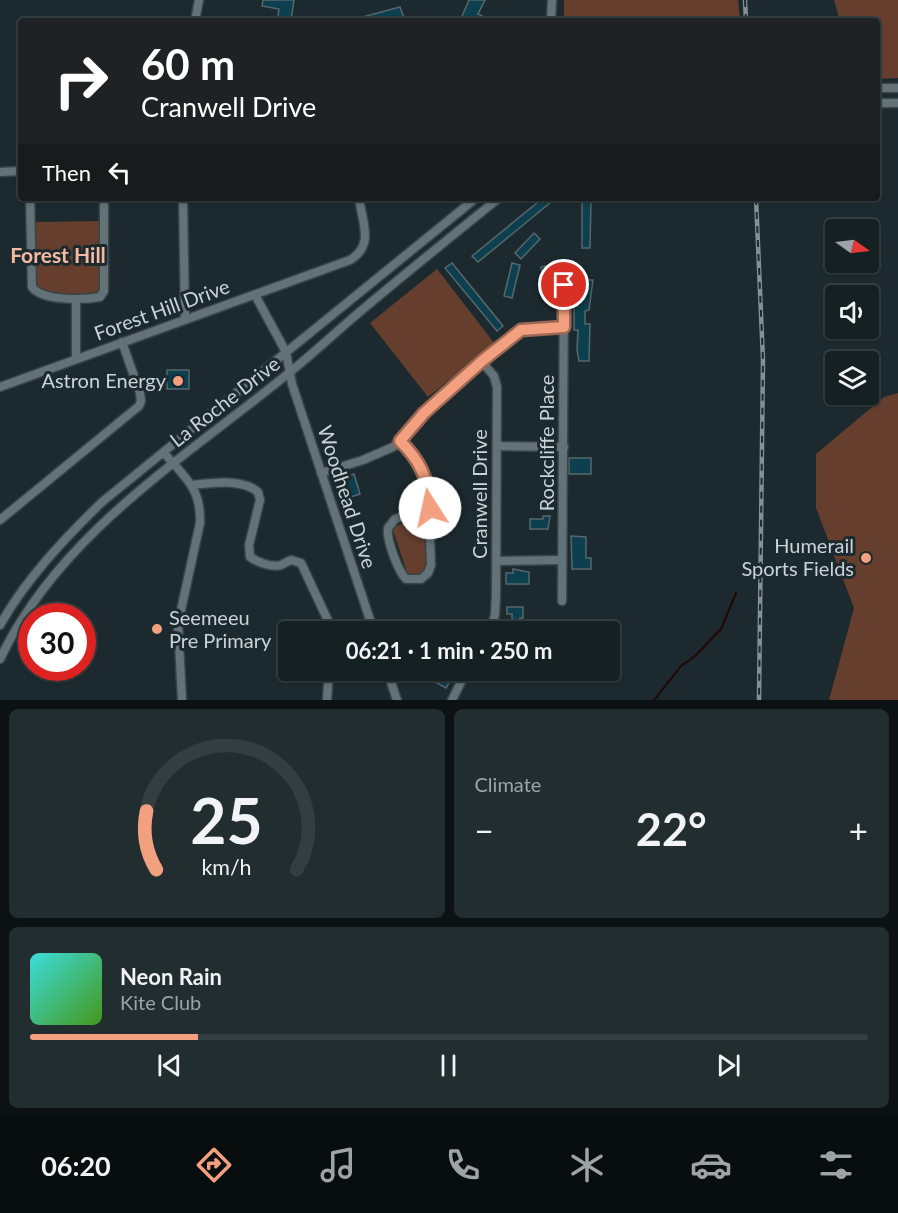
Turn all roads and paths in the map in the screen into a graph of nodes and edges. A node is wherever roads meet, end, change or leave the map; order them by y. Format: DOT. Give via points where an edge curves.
graph roads {
  1 [pos="199,0"];
  2 [pos="552,0"];
  3 [pos="196,18"];
  4 [pos="551,18"];
  5 [pos="880,88"];
  6 [pos="898,88"];
  7 [pos="880,103"];
  8 [pos="898,103"];
  9 [pos="0,171"];
  10 [pos="18,171"];
  11 [pos="30,201"];
  12 [pos="104,201"];
  13 [pos="183,201"];
  14 [pos="360,201"];
  15 [pos="472,201"];
  16 [pos="495,201"];
  17 [pos="564,285"];
  18 [pos="255,295"];
  19 [pos="76,299"];
  20 [pos="185,318"];
  21 [pos="564,327"];
  22 [pos="122,342"];
  23 [pos="286,352"];
  24 [pos="76,358"];
  25 [pos="482,361"];
  26 [pos="290,372"];
  27 [pos="0,387"];
  28 [pos="400,441"];
  29 [pos="496,446"];
  30 [pos="564,447"];
  31 [pos="164,453"];
  32 [pos="173,464"];
  33 [pos="321,473"];
  34 [pos="192,485"];
  35 [pos="430,508"];
  36 [pos="0,520"];
  37 [pos="562,560"];
  38 [pos="497,561"];
  39 [pos="562,601"];
  40 [pos="325,621"];
  41 [pos="370,621"];
  42 [pos="493,621"];
  43 [pos="0,626"];
  44 [pos="0,659"];
  45 [pos="328,681"];
  46 [pos="391,681"];
  47 [pos="461,681"];
  48 [pos="182,700"];
  49 [pos="327,700"];
  50 [pos="397,700"];
  51 [pos="452,700"];
  1 -- 3 [label="street"];
  2 -- 4 [label="street"];
  5 -- 6 [label="street"];
  7 -- 8 [label="street"];
  9 -- 10 [label="street"];
  11 -- 19 [label="street" via="32,287 42,295"];
  12 -- 19 [label="street" via="104,291 100,297"];
  13 -- 20 [label="street"];
  14 -- 18 [label="street" via="366,238 358,255"];
  15 -- 23 [label="street, La Roche Drive"];
  16 -- 26 [label="street, La Roche Drive"];
  17 -- 21 [label="street, Rockcliffe Place"];
  18 -- 20 [label="street, Forest Hill Drive"];
  18 -- 23 [label="street, Forest Hill Drive"];
  19 -- 24 [label="street"];
  20 -- 22 [label="street, Forest Hill Drive"];
  21 -- 25 [label="street" via="521,330"];
  21 -- 30 [label="street, Rockcliffe Place"];
  22 -- 24 [label="street, Forest Hill Drive"];
  22 -- 36 [label="street" via="141,404"];
  23 -- 26 [label="street, Forest Hill Drive"];
  23 -- 31 [label="street, La Roche Drive"];
  24 -- 27 [label="street, Forest Hill Drive"];
  25 -- 28 [label="street" via="424,413"];
  25 -- 29 [label="street, Cranwell Drive" via="496,381"];
  26 -- 32 [label="street, La Roche Drive"];
  26 -- 33 [label="street, Woodhead Drive"];
  28 -- 33 [label="street" via="385,451"];
  28 -- 35 [label="street" via="418,460"];
  29 -- 30 [label="street"];
  29 -- 38 [label="street, Cranwell Drive"];
  30 -- 37 [label="street, Rockcliffe Place"];
  31 -- 32 [label="street"];
  31 -- 43 [label="street, La Roche Drive" via="102,502 66,537"];
  32 -- 34 [label="street"];
  32 -- 44 [label="street, La Roche Drive" via="90,534 65,561 22,619"];
  33 -- 41 [label="street, Woodhead Drive"];
  34 -- 40 [label="street" via="235,484 258,492 250,556 273,565 291,560 301,563"];
  34 -- 48 [label="street" via="199,500 200,523 178,624"];
  35 -- 35 [label="street" via="395,519 388,528 406,579 422,579 430,569"];
  37 -- 38 [label="street"];
  37 -- 39 [label="street, Rockcliffe Place"];
  38 -- 42 [label="street, Cranwell Drive"];
  45 -- 49 [label="street"];
  46 -- 50 [label="street"];
  47 -- 51 [label="street"];
}
